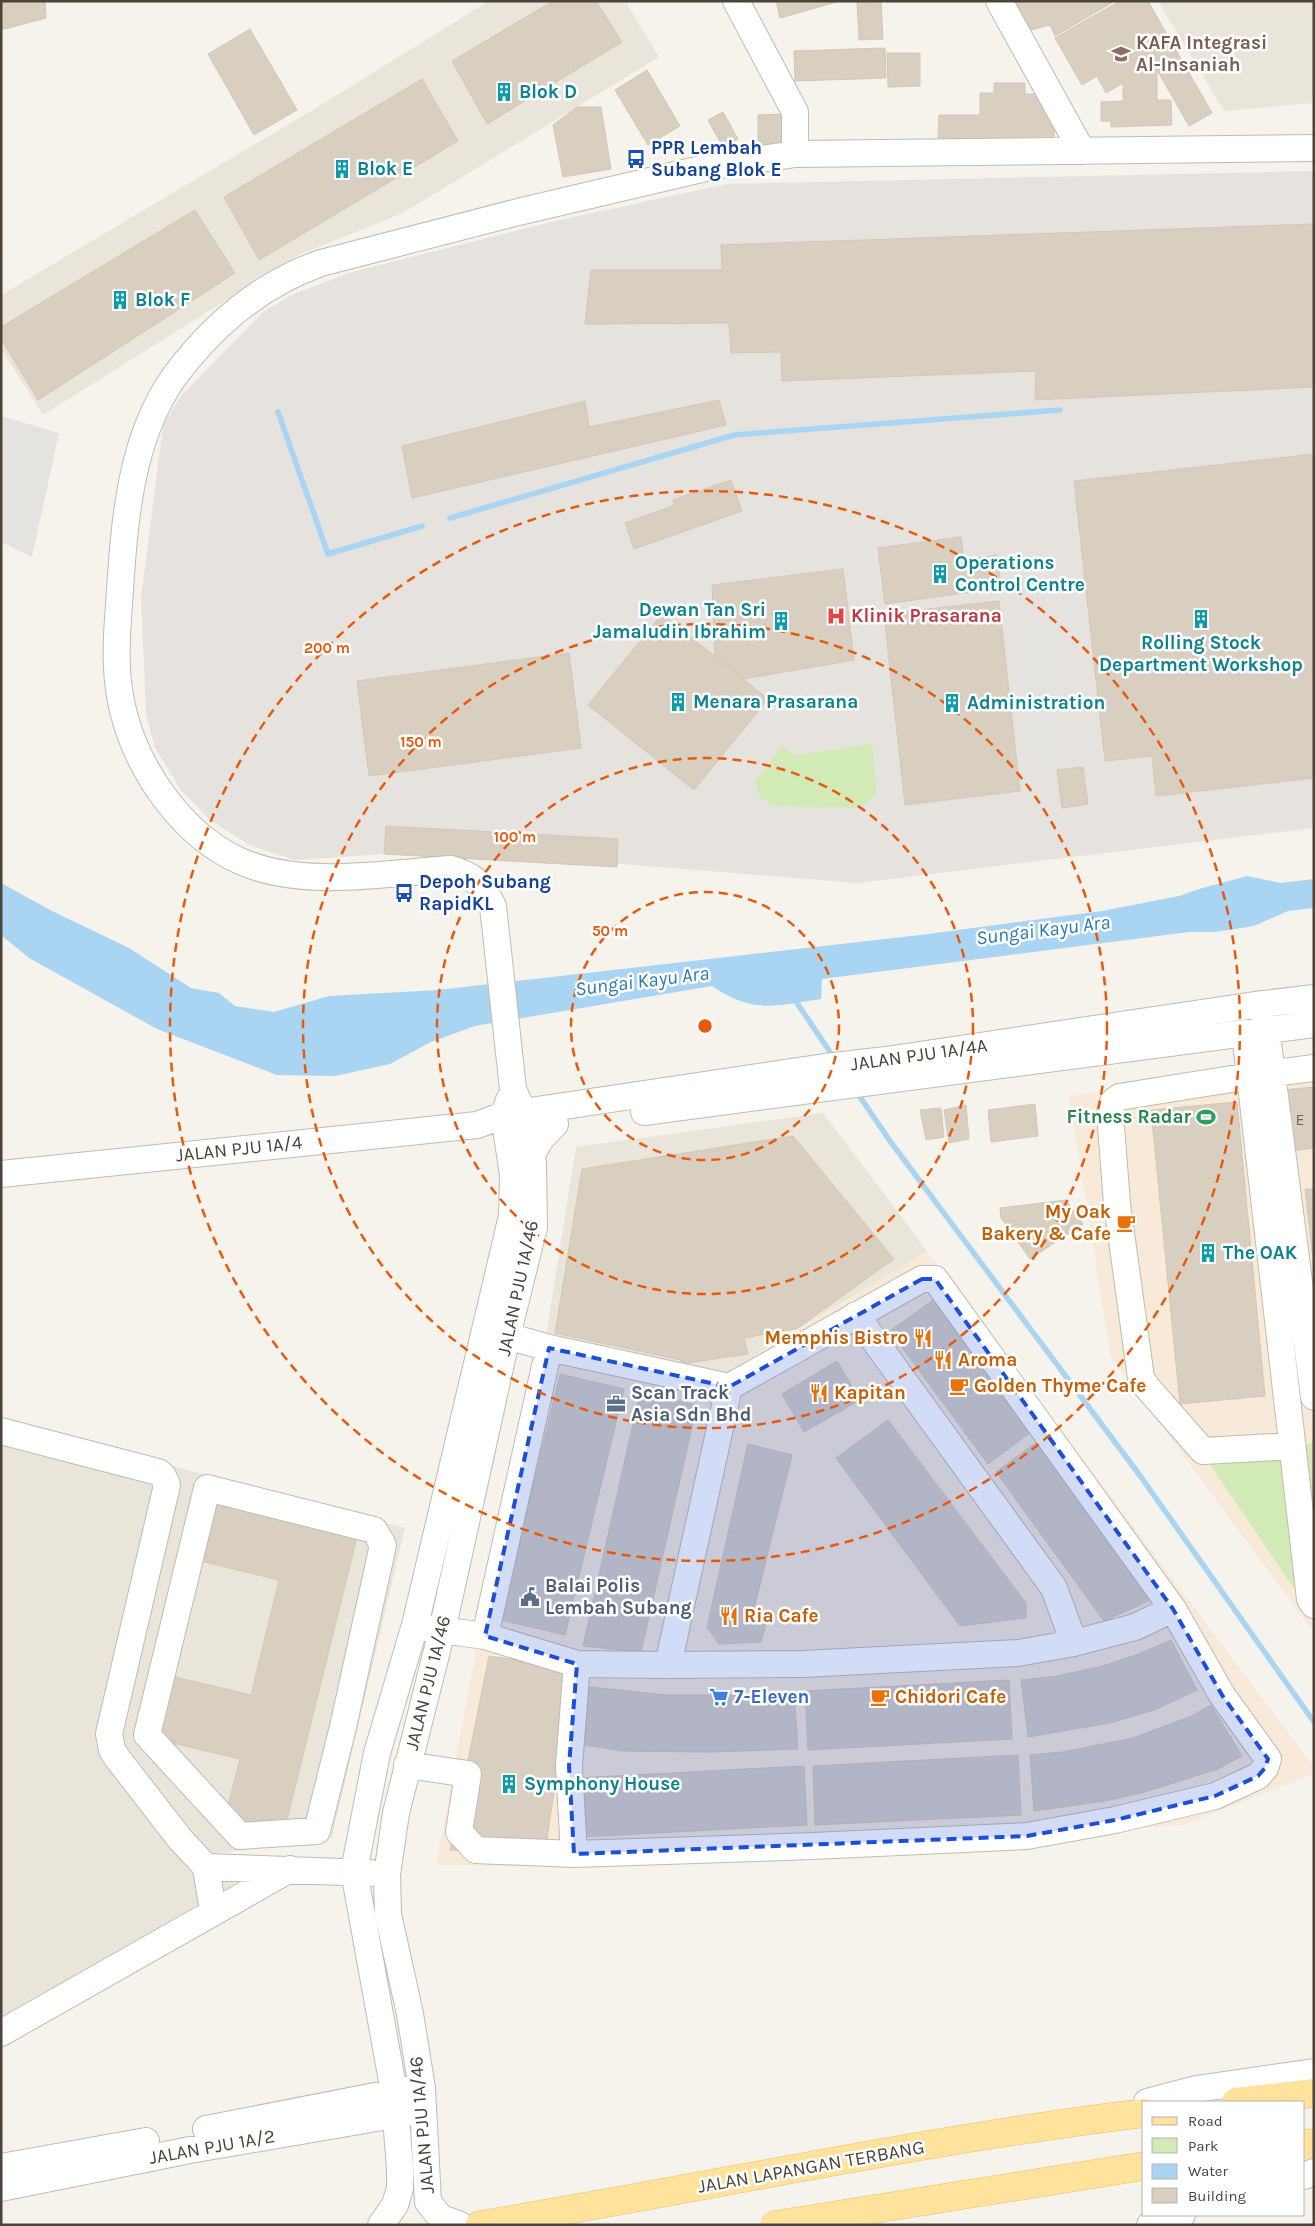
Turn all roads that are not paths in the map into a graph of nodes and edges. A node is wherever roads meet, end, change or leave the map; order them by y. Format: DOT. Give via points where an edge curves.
graph roads {
  1 [pos="736,1"];
  2 [pos="999,1"];
  3 [pos="1314,148"];
  4 [pos="1082,151"];
  5 [pos="795,154"];
  6 [pos="1314,998"];
  7 [pos="1263,1004"];
  8 [pos="1314,1024"];
  9 [pos="1256,1032"];
  10 [pos="1314,1068"];
  11 [pos="887,1070"];
  12 [pos="1261,1075"];
  13 [pos="829,1077"];
  14 [pos="514,1109"];
  15 [pos="555,1124"];
  16 [pos="531,1157"];
  17 [pos="1,1174"];
  18 [pos="856,1315"];
  19 [pos="507,1336"];
  20 [pos="549,1348"];
  21 [pos="729,1387"];
  22 [pos="1314,1397"];
  23 [pos="1,1431"];
  24 [pos="1292,1446"];
  25 [pos="1314,1605"];
  26 [pos="1173,1608"];
  27 [pos="415,1625"];
  28 [pos="442,1631"];
  29 [pos="484,1636"];
  30 [pos="1074,1643"];
  31 [pos="577,1664"];
  32 [pos="668,1666"];
  33 [pos="347,1712"];
  34 [pos="386,1719"];
  35 [pos="340,1742"];
  36 [pos="377,1753"];
  37 [pos="408,1765"];
  38 [pos="574,1854"];
  39 [pos="206,1867"];
  40 [pos="290,1869"];
  41 [pos="354,1871"];
  42 [pos="386,1875"];
  43 [pos="213,1911"];
  44 [pos="1,2033"];
  45 [pos="1314,2072"];
  46 [pos="1314,2093"];
  47 [pos="423,2099"];
  48 [pos="1152,2101"];
  49 [pos="1245,2101"];
  50 [pos="394,2104"];
  51 [pos="1142,2104"];
  52 [pos="1142,2113"];
  53 [pos="1079,2121"];
  54 [pos="1142,2166"];
  55 [pos="1,2167"];
  56 [pos="1,2188"];
  57 [pos="1179,2216"];
  58 [pos="381,2225"];
  59 [pos="460,2225"];
  60 [pos="480,2225"];
  61 [pos="775,2225"];
  62 [pos="1150,2225"];
  1 -- 5 [label="street" via="795,112"];
  2 -- 4 [label="street"];
  3 -- 4 [label="street"];
  4 -- 5 [label="street"];
  5 -- 14 [label="street" via="714,166 518,212 298,271 262,291 198,349 174,378 143,441 132,482 120,571 117,659 119,692 134,746 165,798 196,831 238,861 289,875 326,877 451,869 469,874 478,881 493,906"];
  6 -- 7 [label="street, JALAN PJU 1A/4A"];
  7 -- 9 [label="street"];
  7 -- 11 [label="street, JALAN PJU 1A/4A"];
  8 -- 9 [label="street, JALAN PJU 1A/4A"];
  9 -- 11 [label="street, JALAN PJU 1A/4A"];
  9 -- 12 [label="street"];
  10 -- 12 [label="street"];
  11 -- 13 [label="street, JALAN PJU 1A/4A"];
  12 -- 22 [label="street"];
  12 -- 24 [label="street"];
  12 -- 24 [label="street" via="1119,1097 1113,1102 1110,1113 1117,1204 1141,1378 1146,1386 1203,1451"];
  13 -- 14 [label="street, JALAN PJU 1A/4A"];
  13 -- 15 [label="street, JALAN PJU 1A/4A"];
  14 -- 15 [label="street, JALAN PJU 1A/4A"];
  14 -- 16 [label="street, JALAN PJU 1A/46"];
  14 -- 17 [label="street, JALAN PJU 1A/4" via="477,1125"];
  14 -- 27 [label="street, JALAN PJU 1A/46" via="512,1216"];
  15 -- 16 [label="street" via="540,1140"];
  16 -- 19 [label="street, JALAN PJU 1A/46" via="534,1227"];
  18 -- 21 [label="street"];
  18 -- 26 [label="street" via="922,1279 935,1279"];
  18 -- 30 [label="street" via="1054,1588"];
  19 -- 20 [label="street"];
  19 -- 28 [label="street, JALAN PJU 1A/46"];
  20 -- 21 [label="street"];
  20 -- 29 [label="street"];
  21 -- 32 [label="street"];
  23 -- 39 [label="street" via="158,1472 163,1476 166,1485 109,1734 112,1750 118,1759"];
  24 -- 25 [label="street" via="1310,1599"];
  26 -- 30 [label="street" via="1135,1627"];
  26 -- 38 [label="street" via="1222,1695 1268,1760 1258,1776 1215,1796 1115,1820 1027,1836"];
  27 -- 28 [label="street"];
  27 -- 34 [label="street, JALAN PJU 1A/46"];
  28 -- 29 [label="street"];
  28 -- 37 [label="street, JALAN PJU 1A/46"];
  29 -- 31 [label="street"];
  30 -- 32 [label="street" via="1018,1653 803,1664"];
  31 -- 32 [label="street"];
  31 -- 38 [label="street" via="569,1766"];
  33 -- 34 [label="street"];
  33 -- 35 [label="street"];
  33 -- 35 [label="street" via="383,1545 374,1530 207,1488 147,1735 240,1836 317,1831"];
  34 -- 36 [label="street, JALAN PJU 1A/46"];
  35 -- 36 [label="street"];
  36 -- 41 [label="street, JALAN PJU 1A/46"];
  37 -- 38 [label="street" via="468,1774 459,1832 476,1850"];
  37 -- 42 [label="street, JALAN PJU 1A/46" via="396,1812"];
  39 -- 40 [label="street"];
  39 -- 43 [label="street"];
  40 -- 41 [label="street"];
  40 -- 43 [label="street"];
  41 -- 42 [label="street"];
  41 -- 50 [label="street, JALAN PJU 1A/46"];
  42 -- 47 [label="street, JALAN PJU 1A/46" via="388,1914 410,2014"];
  43 -- 44 [label="street"];
  45 -- 48 [label="street" via="1196,2088"];
  46 -- 49 [label="main road"];
  47 -- 50 [label="street, JALAN PJU 1A/2"];
  47 -- 59 [label="street, JALAN PJU 1A/46" via="428,2202 441,2218"];
  50 -- 55 [label="street, JALAN PJU 1A/2"];
  50 -- 56 [label="street, JALAN PJU 1A/2"];
  50 -- 58 [label="street, JALAN PJU 1A/46" via="400,2188 395,2205"];
  51 -- 53 [label="street"];
  52 -- 53 [label="main road, JALAN LAPANGAN TERBANG"];
  53 -- 60 [label="main road, JALAN LAPANGAN TERBANG"];
  54 -- 61 [label="main road"];
  57 -- 62 [label="street"];
}
